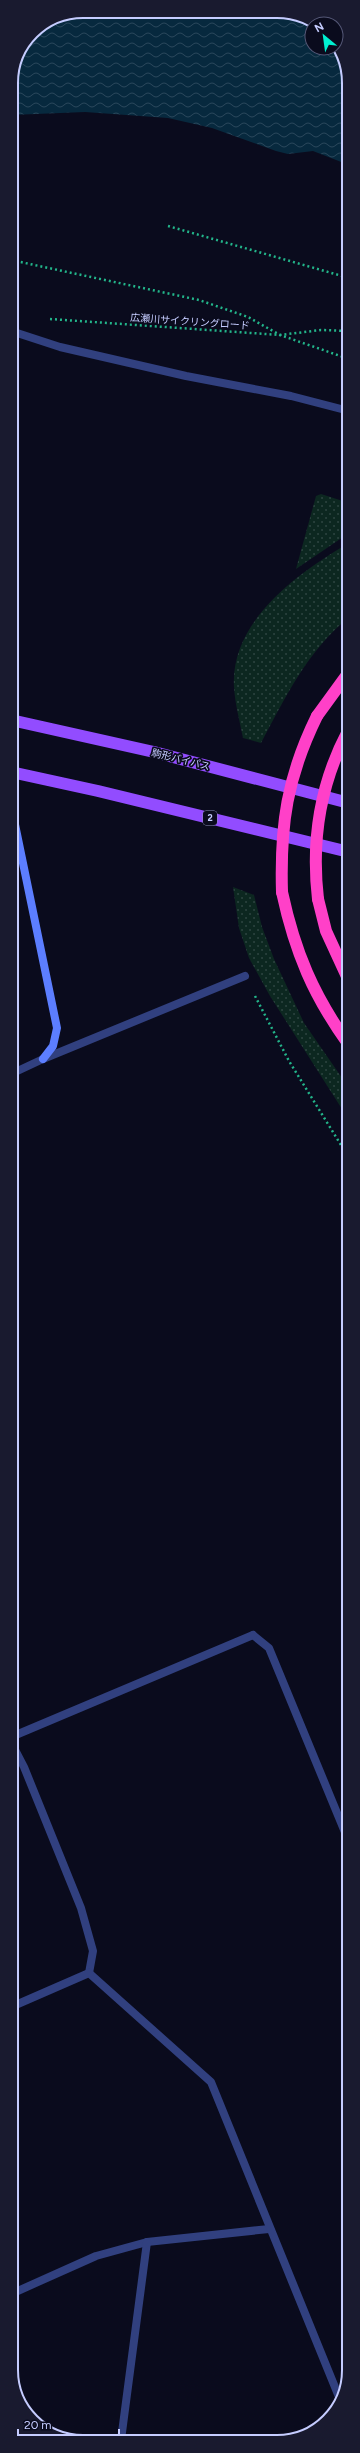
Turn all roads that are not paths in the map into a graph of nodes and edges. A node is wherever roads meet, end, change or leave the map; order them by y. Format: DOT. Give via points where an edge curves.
graph roads {
  1 [pos="18,333"];
  2 [pos="342,409"];
  3 [pos="342,682"];
  4 [pos="18,722"];
  5 [pos="342,742"];
  6 [pos="18,774"];
  7 [pos="342,801"];
  8 [pos="18,838"];
  9 [pos="342,850"];
  10 [pos="342,966"];
  11 [pos="244,976"];
  12 [pos="342,1034"];
  13 [pos="44,1059"];
  14 [pos="18,1071"];
  15 [pos="18,1734"];
  16 [pos="18,1755"];
  17 [pos="342,1825"];
  18 [pos="89,1973"];
  19 [pos="18,2004"];
  20 [pos="269,2229"];
  21 [pos="147,2242"];
  22 [pos="18,2291"];
  23 [pos="338,2394"];
  24 [pos="122,2435"];
  1 -- 2 [label="street" via="171,373 291,396"];
  3 -- 12 [label="highway, bridge" via="317,716 294,769 282,828 282,892 292,934 318,996"];
  4 -- 7 [label="main road, 駒形バイパス" via="154,752"];
  5 -- 10 [label="highway, bridge" via="326,782 320,809 314,866 318,899 326,931"];
  6 -- 9 [label="main road, 2"];
  8 -- 13 [label="street" via="58,1028 53,1046"];
  11 -- 13 [label="street"];
  13 -- 14 [label="street"];
  15 -- 17 [label="street" via="253,1635 269,1648"];
  16 -- 18 [label="street" via="81,1908 93,1951"];
  18 -- 19 [label="street"];
  18 -- 20 [label="street" via="211,2082"];
  20 -- 21 [label="street"];
  20 -- 23 [label="street"];
  21 -- 22 [label="street" via="96,2256"];
  21 -- 24 [label="street"];
}
